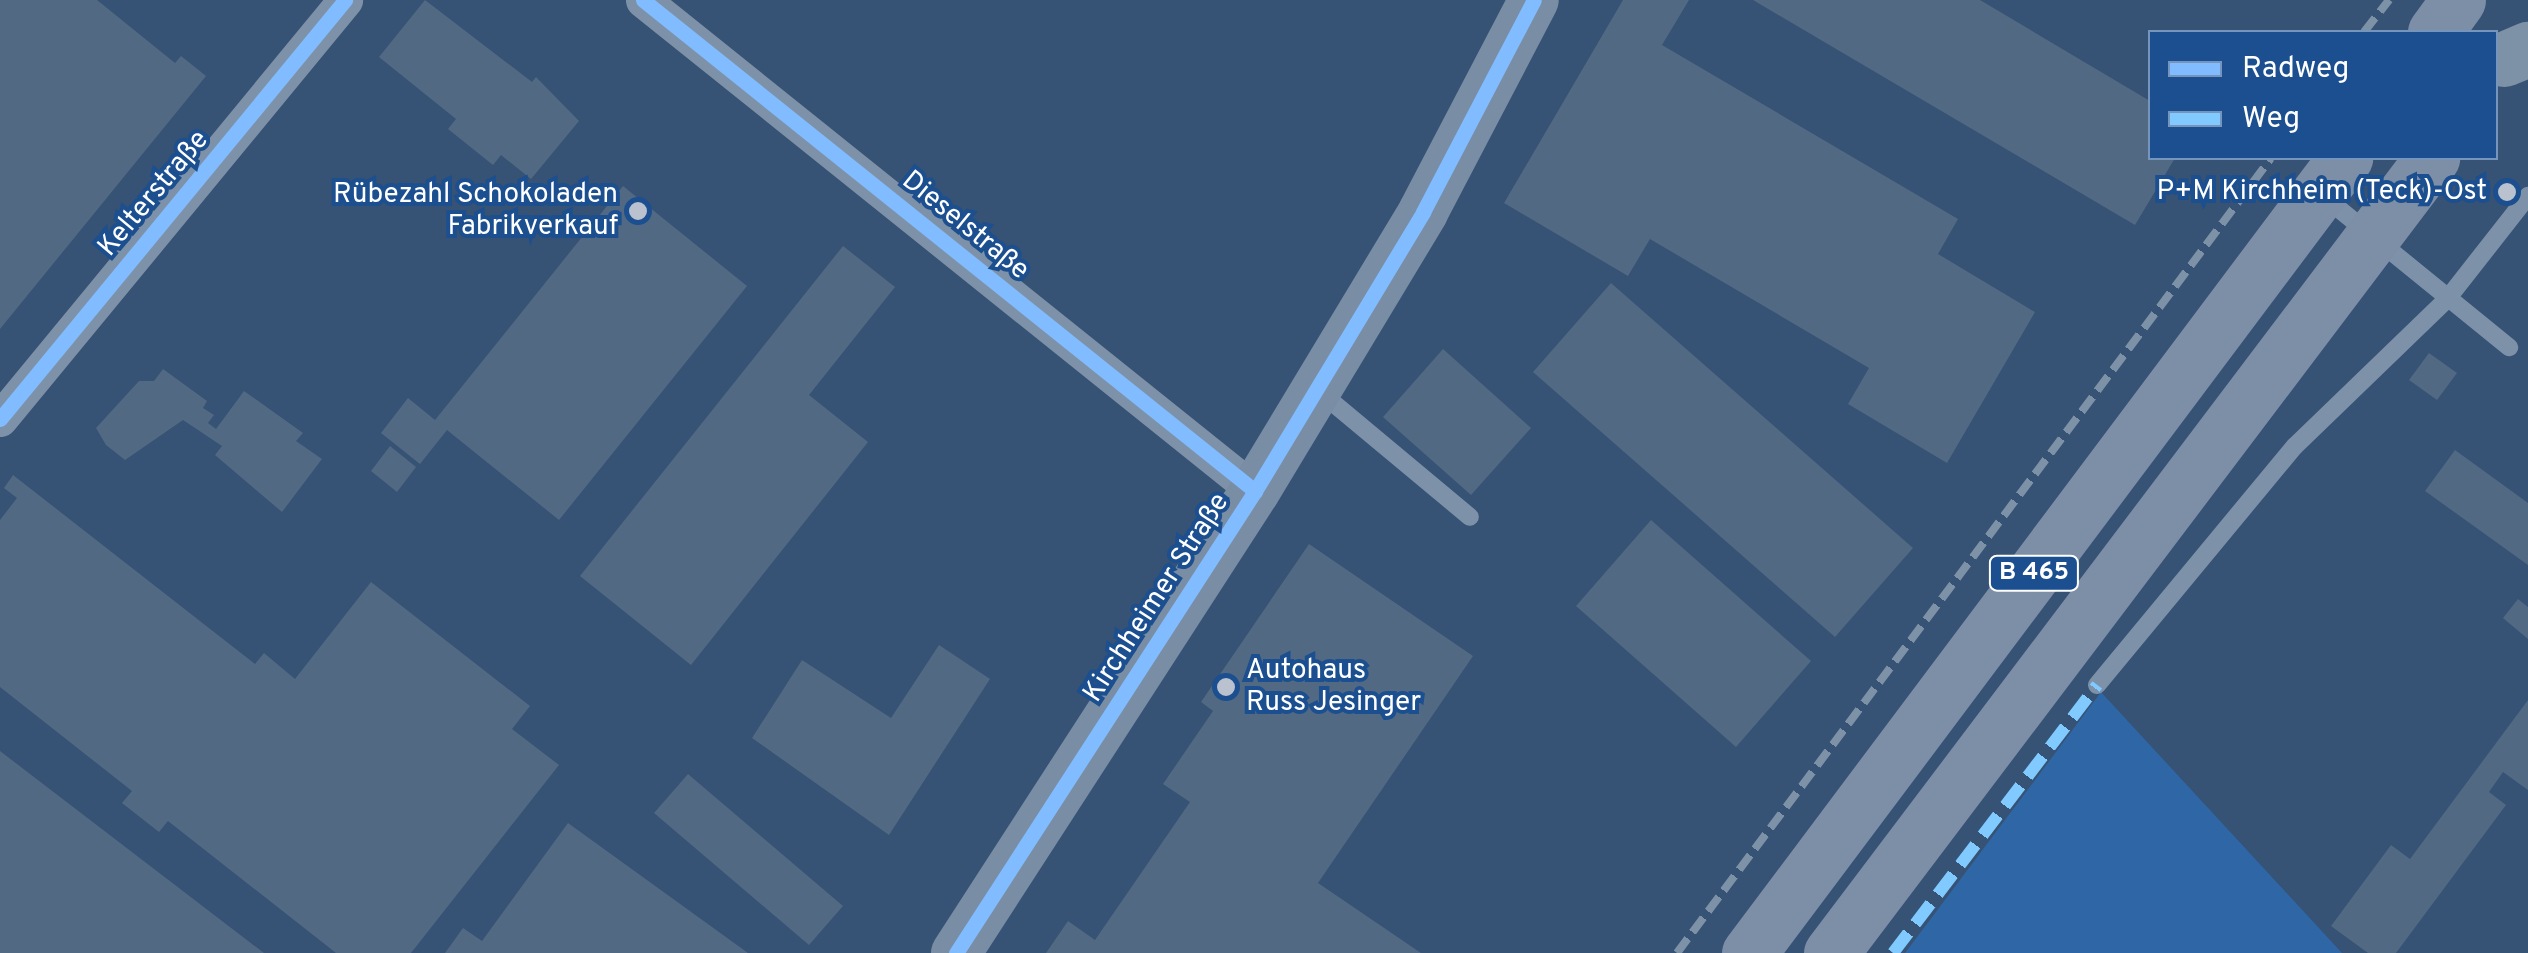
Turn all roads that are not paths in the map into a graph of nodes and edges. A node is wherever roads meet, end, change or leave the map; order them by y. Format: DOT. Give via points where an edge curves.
graph roads {
  1 [pos="344,0"];
  2 [pos="643,0"];
  3 [pos="1534,0"];
  4 [pos="2458,0"];
  5 [pos="2436,30"];
  6 [pos="2431,160"];
  7 [pos="2331,175"];
  8 [pos="2528,196"];
  9 [pos="2375,235"];
  10 [pos="2448,298"];
  11 [pos="2509,347"];
  12 [pos="1316,389"];
  13 [pos="0,419"];
  14 [pos="1255,492"];
  15 [pos="1470,517"];
  16 [pos="2097,685"];
  17 [pos="956,953"];
  18 [pos="1749,953"];
  19 [pos="1831,953"];
  1 -- 13 [label="street, Kelterstraße"];
  2 -- 14 [label="street, Dieselstraße"];
  3 -- 12 [label="street, Kirchheimer Straße" via="1423,212"];
  4 -- 5 [label="main road"];
  6 -- 9 [label="main road, B 465"];
  7 -- 9 [label="lane"];
  7 -- 18 [label="main road, B 465"];
  8 -- 10 [label="lane"];
  9 -- 10 [label="lane"];
  9 -- 19 [label="main road, B 465"];
  10 -- 11 [label="lane"];
  10 -- 16 [label="lane" via="2294,446"];
  12 -- 14 [label="street, Kirchheimer Straße"];
  12 -- 15 [label="lane"];
  14 -- 17 [label="street, Kirchheimer Straße"];
}
